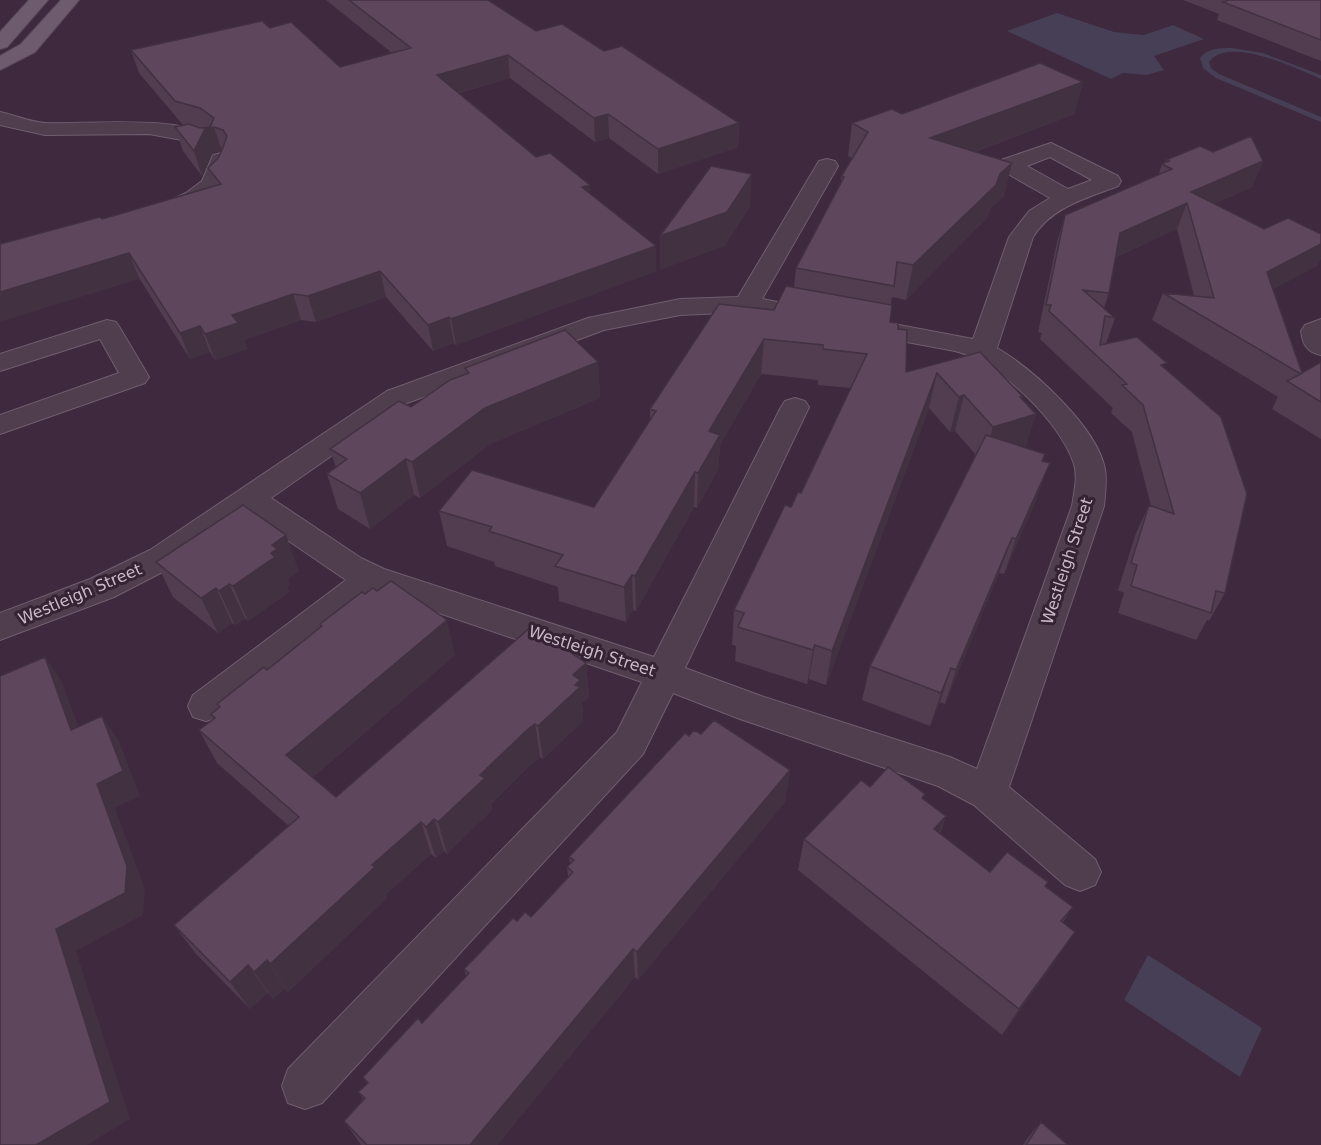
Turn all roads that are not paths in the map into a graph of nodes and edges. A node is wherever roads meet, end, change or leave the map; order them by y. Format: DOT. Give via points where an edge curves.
graph roads {
  1 [pos="39,0"];
  2 [pos="70,0"];
  3 [pos="0,43"];
  4 [pos="0,63"];
  5 [pos="0,118"];
  6 [pos="827,166"];
  7 [pos="1067,198"];
  8 [pos="148,218"];
  9 [pos="746,304"];
  10 [pos="1321,327"];
  11 [pos="1321,347"];
  12 [pos="982,351"];
  13 [pos="0,363"];
  14 [pos="795,407"];
  15 [pos="0,425"];
  16 [pos="250,499"];
  17 [pos="372,578"];
  18 [pos="0,627"];
  19 [pos="663,674"];
  20 [pos="206,706"];
  21 [pos="988,793"];
  22 [pos="1080,872"];
  23 [pos="305,1086"];
  1 -- 3 [label="main road"];
  2 -- 4 [label="main road" via="28,48"];
  5 -- 8 [label="street" via="44,129 140,127 184,134 215,152 218,177 201,193"];
  6 -- 9 [label="street"];
  7 -- 12 [label="street" via="1033,219 1024,231"];
  9 -- 12 [label="street, Westleigh Street"];
  9 -- 16 [label="street, Westleigh Street" via="680,307 597,324 397,398"];
  10 -- 11 [label="street" via="1314,331"];
  12 -- 21 [label="street, Westleigh Street" via="1064,420 1085,455 1091,479 1088,506"];
  13 -- 15 [label="street" via="107,328 135,377"];
  14 -- 19 [label="street"];
  16 -- 17 [label="street, Westleigh Street" via="349,567"];
  16 -- 18 [label="street, Westleigh Street" via="142,568 86,595"];
  17 -- 19 [label="street, Westleigh Street"];
  17 -- 20 [label="street"];
  19 -- 21 [label="street, Westleigh Street" via="950,774"];
  19 -- 23 [label="street" via="638,730 621,755"];
  21 -- 22 [label="street"];
}
